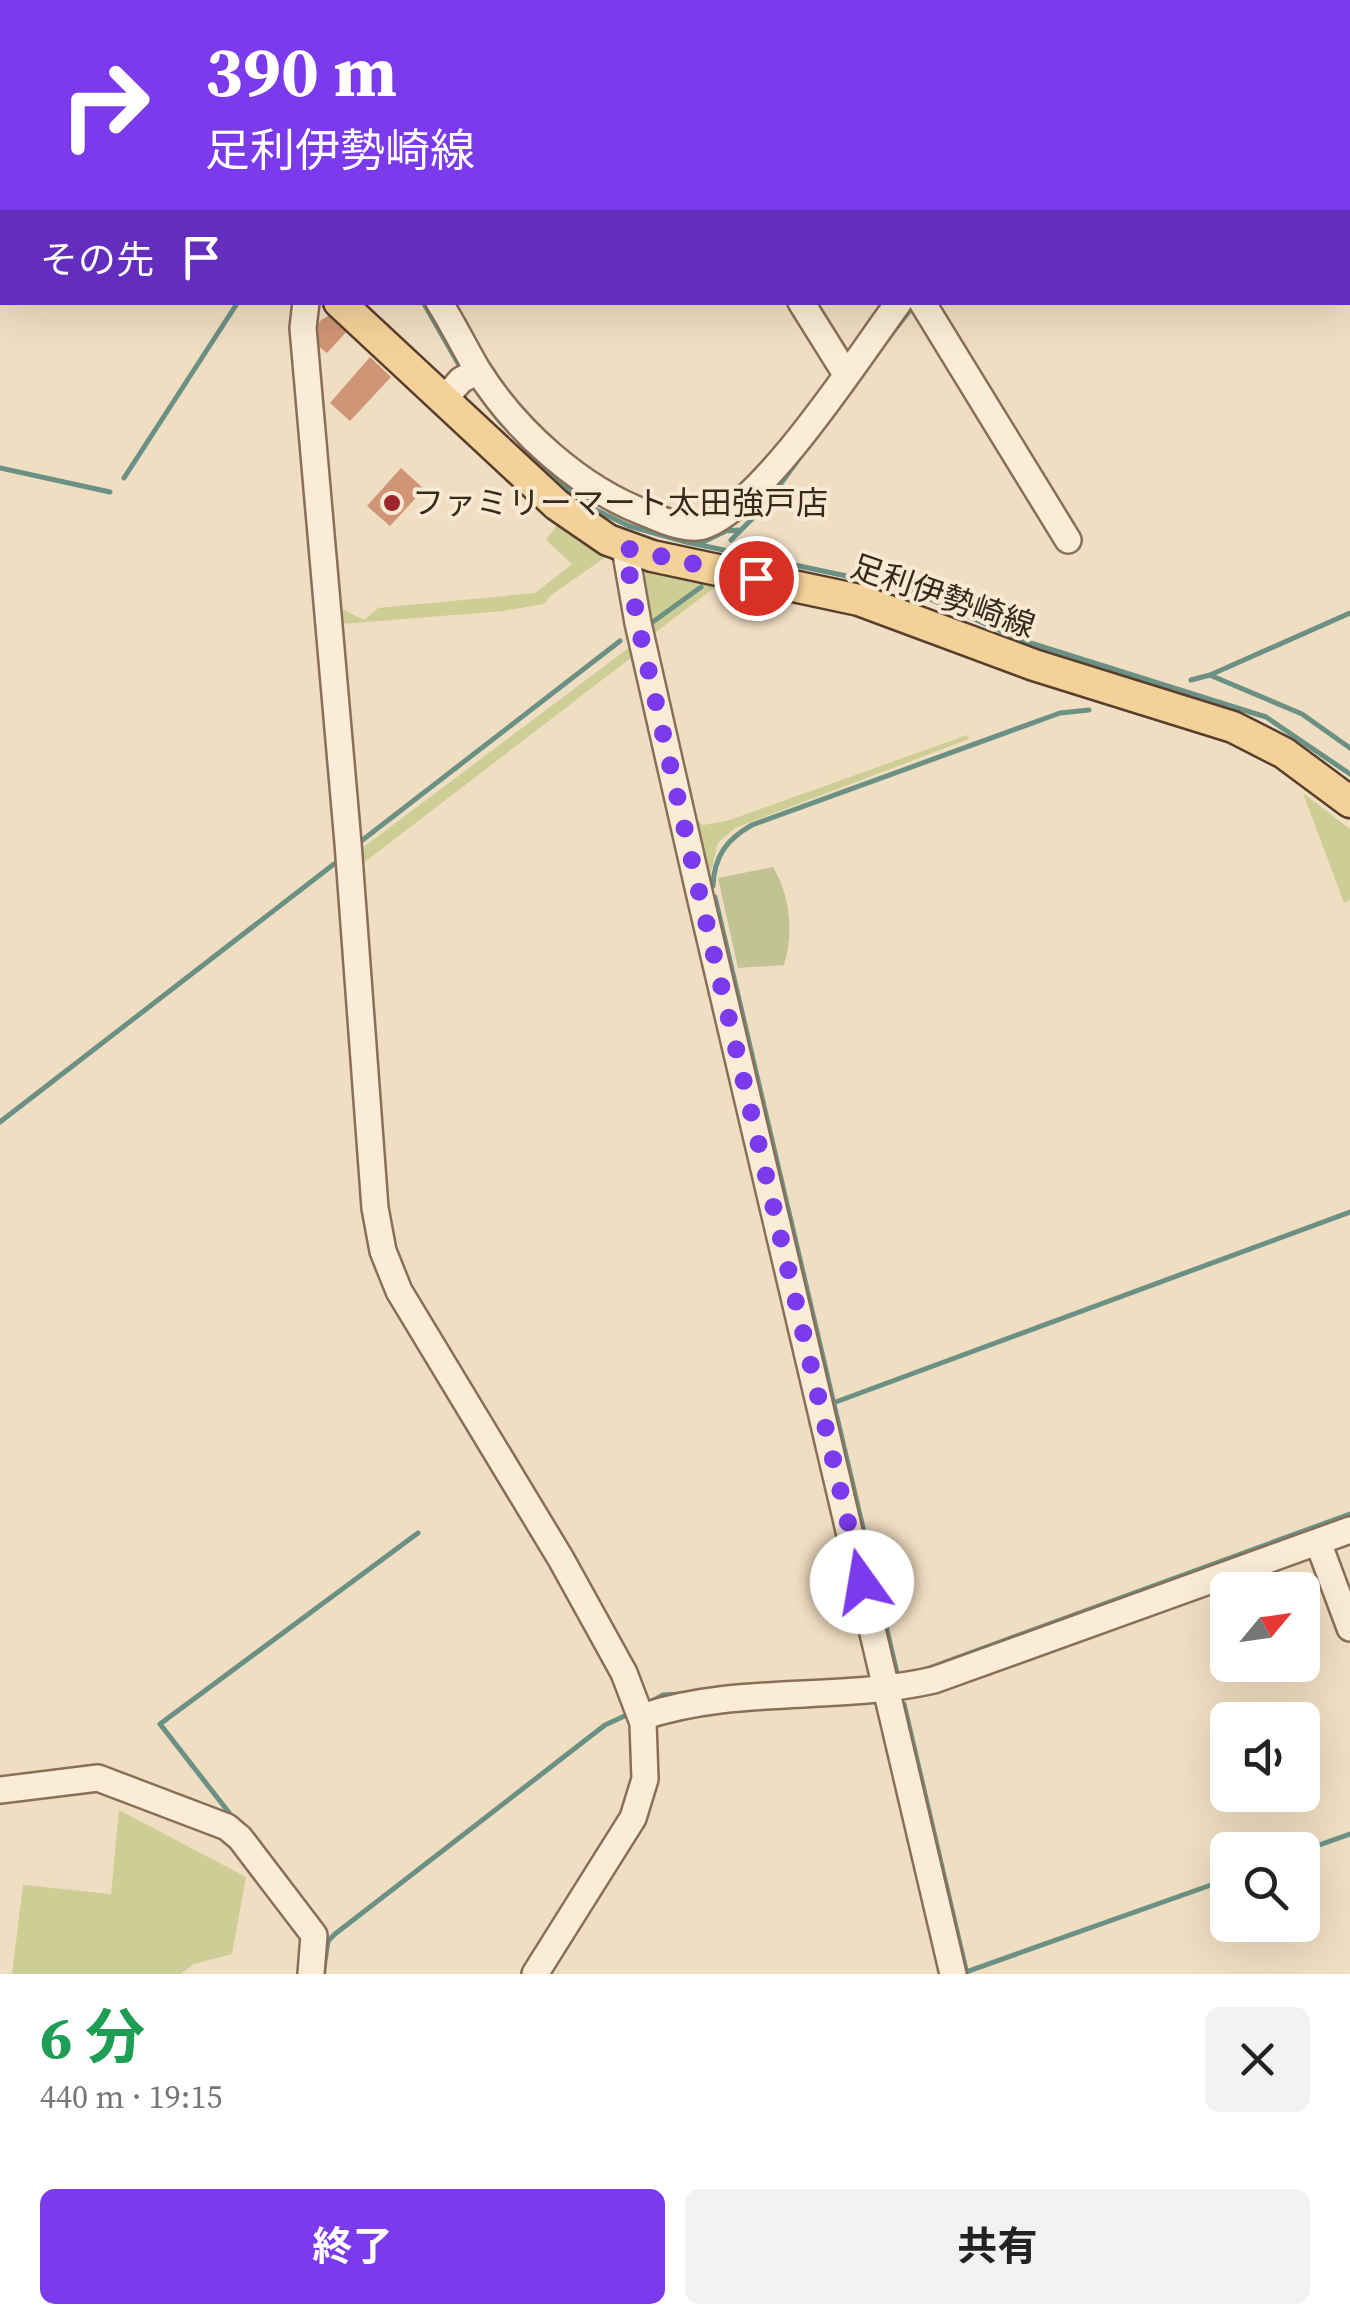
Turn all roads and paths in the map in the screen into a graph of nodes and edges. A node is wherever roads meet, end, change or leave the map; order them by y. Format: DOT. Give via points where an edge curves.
graph roads {
  1 [pos="306,305"];
  2 [pos="344,305"];
  3 [pos="440,305"];
  4 [pos="803,305"];
  5 [pos="897,305"];
  6 [pos="924,305"];
  7 [pos="846,374"];
  8 [pos="464,381"];
  9 [pos="1068,540"];
  10 [pos="625,548"];
  11 [pos="1350,802"];
  12 [pos="1350,1530"];
  13 [pos="1306,1546"];
  14 [pos="1350,1628"];
  15 [pos="888,1690"];
  16 [pos="642,1717"];
  17 [pos="0,1790"];
  18 [pos="311,1974"];
  19 [pos="535,1974"];
  20 [pos="953,1974"];
  1 -- 16 [label="street" via="374,1208 383,1251 399,1290 624,1673"];
  2 -- 8 [label="main road, 足利伊勢崎線"];
  3 -- 8 [label="street"];
  4 -- 7 [label="street"];
  5 -- 7 [label="street"];
  6 -- 9 [label="street"];
  7 -- 8 [label="street" via="748,497 697,528 638,511 583,482"];
  8 -- 10 [label="main road, 足利伊勢崎線" via="572,517"];
  10 -- 11 [label="main road, 足利伊勢崎線" via="859,600 1034,665 1233,727 1284,753"];
  10 -- 15 [label="street" via="700,896"];
  12 -- 13 [label="street"];
  13 -- 14 [label="street"];
  13 -- 15 [label="street" via="934,1680"];
  15 -- 16 [label="street" via="682,1703"];
  15 -- 20 [label="street"];
  16 -- 19 [label="street" via="646,1766 633,1818"];
  17 -- 18 [label="street" via="98,1778 227,1826 314,1935"];
}
